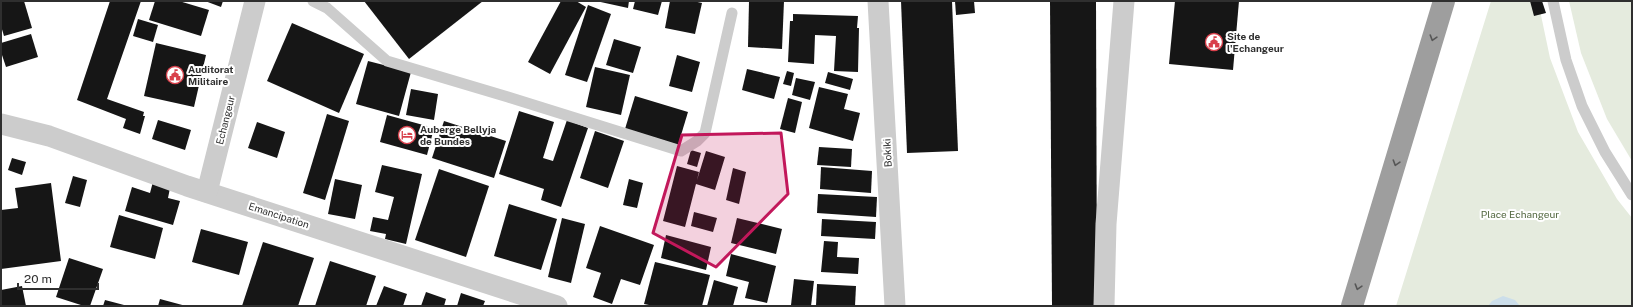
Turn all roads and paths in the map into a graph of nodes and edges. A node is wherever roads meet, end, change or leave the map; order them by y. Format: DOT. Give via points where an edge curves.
graph roads {
  1 [pos="255,1"];
  2 [pos="313,1"];
  3 [pos="878,1"];
  4 [pos="1124,1"];
  5 [pos="1444,1"];
  6 [pos="1553,1"];
  7 [pos="732,13"];
  8 [pos="1,124"];
  9 [pos="207,192"];
  10 [pos="1632,195"];
  11 [pos="557,306"];
  12 [pos="895,306"];
  13 [pos="1104,306"];
  14 [pos="1352,306"];
  1 -- 9 [label="street, Echangeur"];
  2 -- 7 [label="lane" via="327,8 387,61 681,151 705,133"];
  3 -- 12 [label="street, Bokiki"];
  4 -- 13 [label="street" via="1106,224"];
  5 -- 14 [label="highway, one-way"];
  6 -- 10 [label="lane" via="1566,60 1582,106 1605,152"];
  8 -- 9 [label="street, Emancipation" via="49,136"];
  9 -- 11 [label="street, Emancipation"];
}
